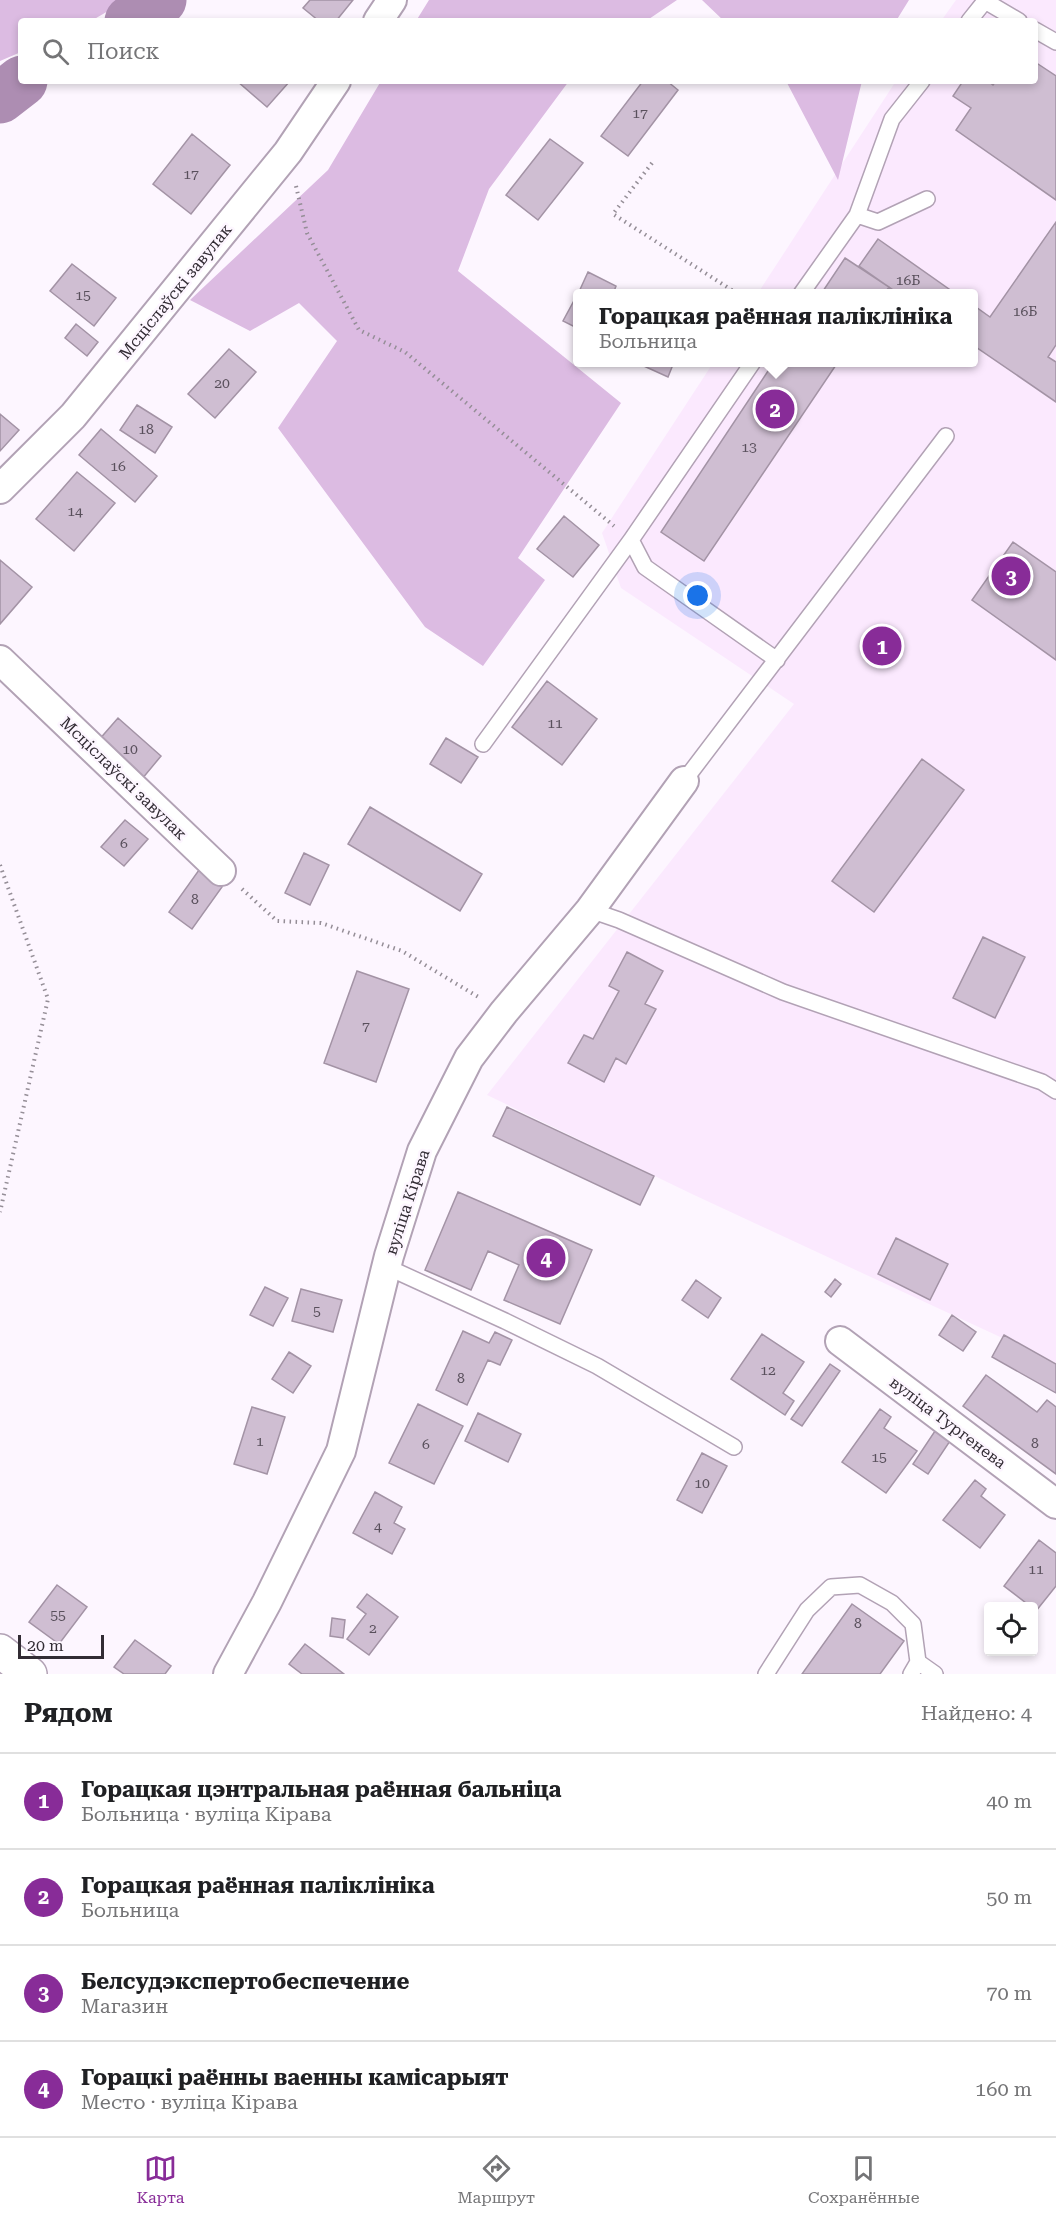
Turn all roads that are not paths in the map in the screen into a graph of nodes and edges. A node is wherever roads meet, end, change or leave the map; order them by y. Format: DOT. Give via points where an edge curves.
graph roads {
  1 [pos="392,0"];
  2 [pos="380,18"];
  3 [pos="971,18"];
  4 [pos="1014,18"];
  5 [pos="1038,32"];
  6 [pos="1056,42"];
  7 [pos="334,84"];
  8 [pos="920,84"];
  9 [pos="927,199"];
  10 [pos="857,215"];
  11 [pos="805,289"];
  12 [pos="750,367"];
  13 [pos="946,436"];
  14 [pos="0,489"];
  15 [pos="631,540"];
  16 [pos="0,660"];
  17 [pos="777,660"];
  18 [pos="483,744"];
  19 [pos="684,781"];
  20 [pos="221,871"];
  21 [pos="590,910"];
  22 [pos="1056,1090"];
  23 [pos="387,1267"];
  24 [pos="840,1341"];
  25 [pos="734,1447"];
  26 [pos="1056,1504"];
  27 [pos="0,1652"];
  28 [pos="914,1668"];
  29 [pos="30,1674"];
  30 [pos="228,1674"];
  31 [pos="766,1674"];
  32 [pos="935,1674"];
  1 -- 2 [label="street"];
  3 -- 4 [label="lane" via="985,1"];
  5 -- 6 [label="lane"];
  7 -- 14 [label="street, Мсціслаўскі завулак" via="288,152 73,416"];
  8 -- 10 [label="lane" via="892,118"];
  9 -- 10 [label="lane" via="878,222"];
  10 -- 11 [label="lane"];
  12 -- 15 [label="lane"];
  13 -- 17 [label="lane"];
  15 -- 17 [label="lane" via="645,567"];
  15 -- 18 [label="lane"];
  16 -- 20 [label="street, Мсціслаўскі завулак"];
  17 -- 19 [label="lane"];
  19 -- 21 [label="street, вуліца Кірава"];
  21 -- 22 [label="lane" via="783,992"];
  21 -- 23 [label="street, вуліца Кірава" via="469,1058 422,1151"];
  23 -- 25 [label="lane" via="597,1366"];
  23 -- 30 [label="street, вуліца Кірава" via="340,1451"];
  24 -- 26 [label="street, вуліца Тургенева"];
  27 -- 29 [label="main road"];
  28 -- 31 [label="lane" via="913,1624 892,1603 860,1585 831,1587 807,1610"];
  28 -- 32 [label="lane"];
}
